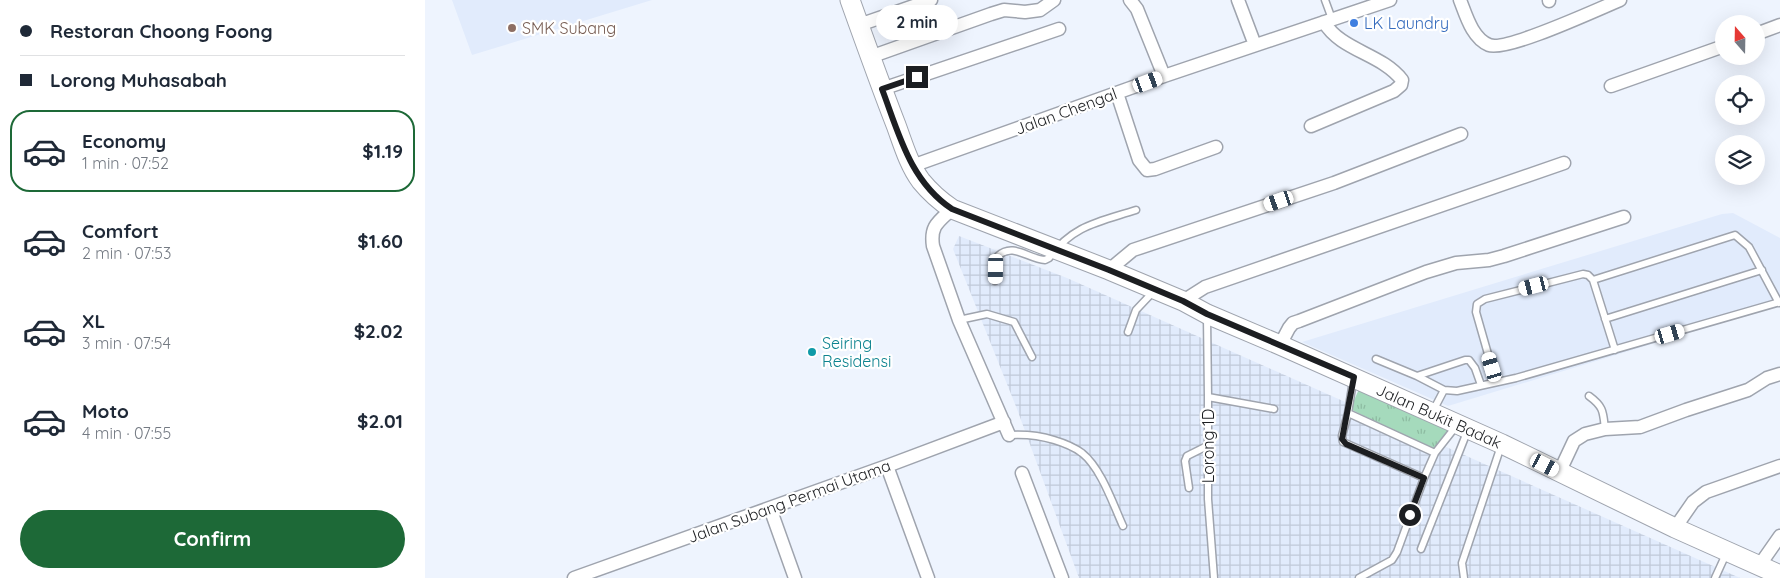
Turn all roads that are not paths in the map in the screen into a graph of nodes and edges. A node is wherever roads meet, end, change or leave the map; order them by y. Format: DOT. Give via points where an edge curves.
graph roads {
  1 [pos="850,0"];
  2 [pos="931,0"];
  3 [pos="1054,0"];
  4 [pos="1130,0"];
  5 [pos="1238,0"];
  6 [pos="1390,0"];
  7 [pos="1460,0"];
  8 [pos="1620,0"];
  9 [pos="1328,1"];
  10 [pos="1328,20"];
  11 [pos="859,25"];
  12 [pos="1780,26"];
  13 [pos="1059,29"];
  14 [pos="1765,31"];
  15 [pos="1255,45"];
  16 [pos="1715,49"];
  17 [pos="870,57"];
  18 [pos="1164,76"];
  19 [pos="1611,86"];
  20 [pos="882,89"];
  21 [pos="1117,94"];
  22 [pos="1311,126"];
  23 [pos="1461,134"];
  24 [pos="1216,147"];
  25 [pos="1564,163"];
  26 [pos="912,166"];
  27 [pos="952,209"];
  28 [pos="1136,210"];
  29 [pos="1624,217"];
  30 [pos="1055,250"];
  31 [pos="1109,270"];
  32 [pos="1762,270"];
  33 [pos="1593,280"];
  34 [pos="995,281"];
  35 [pos="1156,290"];
  36 [pos="1183,301"];
  37 [pos="1780,303"];
  38 [pos="1207,314"];
  39 [pos="1605,318"];
  40 [pos="959,320"];
  41 [pos="1128,332"];
  42 [pos="1280,345"];
  43 [pos="1615,350"];
  44 [pos="1032,356"];
  45 [pos="1376,358"];
  46 [pos="1780,374"];
  47 [pos="1417,376"];
  48 [pos="1354,377"];
  49 [pos="1496,382"];
  50 [pos="1481,385"];
  51 [pos="1444,390"];
  52 [pos="1589,396"];
  53 [pos="1208,397"];
  54 [pos="1274,409"];
  55 [pos="1348,413"];
  56 [pos="1432,413"];
  57 [pos="1004,422"];
  58 [pos="1463,427"];
  59 [pos="1605,429"];
  60 [pos="1009,435"];
  61 [pos="1502,444"];
  62 [pos="1207,446"];
  63 [pos="1435,453"];
  64 [pos="887,466"];
  65 [pos="1780,466"];
  66 [pos="1022,473"];
  67 [pos="1559,473"];
  68 [pos="1424,478"];
  69 [pos="1189,488"];
  70 [pos="770,508"];
  71 [pos="1123,526"];
  72 [pos="1675,528"];
  73 [pos="1780,536"];
  74 [pos="1421,549"];
  75 [pos="1727,552"];
  76 [pos="1759,566"];
  77 [pos="1780,575"];
  78 [pos="574,578"];
  79 [pos="795,578"];
  80 [pos="928,578"];
  81 [pos="1062,578"];
  82 [pos="1214,578"];
  83 [pos="1359,578"];
  84 [pos="1464,578"];
  85 [pos="1715,578"];
  1 -- 11 [label="main road, Jalan Bukit Badak"];
  2 -- 11 [label="street"];
  3 -- 17 [label="street" via="1040,10 1004,10"];
  4 -- 18 [label="street" via="1137,9"];
  5 -- 15 [label="street"];
  6 -- 10 [label="street, Jalan Chengal"];
  7 -- 8 [label="street" via="1479,38 1490,45 1506,45"];
  9 -- 10 [label="lane"];
  10 -- 15 [label="street, Jalan Chengal"];
  10 -- 22 [label="street" via="1333,35 1387,66 1402,80 1394,91"];
  11 -- 17 [label="main road, Jalan Bukit Badak"];
  12 -- 14 [label="street"];
  13 -- 20 [label="street"];
  15 -- 18 [label="street, Jalan Chengal"];
  16 -- 19 [label="street"];
  17 -- 20 [label="main road, Jalan Bukit Badak"];
  18 -- 21 [label="street, Jalan Chengal"];
  20 -- 26 [label="main road, Jalan Bukit Badak"];
  21 -- 24 [label="street" via="1139,160 1147,170"];
  21 -- 26 [label="street, Jalan Chengal"];
  23 -- 31 [label="street" via="1334,182 1133,250"];
  25 -- 36 [label="street" via="1205,287"];
  26 -- 27 [label="main road, Jalan Bukit Badak" via="921,180"];
  27 -- 30 [label="main road, Jalan Bukit Badak"];
  27 -- 40 [label="street" via="933,227 931,237"];
  28 -- 30 [label="lane" via="1083,227"];
  29 -- 42 [label="street" via="1504,256 1456,263 1426,272 1293,324"];
  30 -- 31 [label="main road, Jalan Bukit Badak"];
  30 -- 34 [label="lane" via="1045,260 1009,249 1003,251 998,256"];
  31 -- 35 [label="main road, Jalan Bukit Badak"];
  32 -- 33 [label="lane" via="1749,247 1735,235"];
  32 -- 37 [label="lane"];
  32 -- 39 [label="lane"];
  33 -- 39 [label="lane"];
  33 -- 49 [label="lane" via="1583,274 1485,299 1477,304 1475,312"];
  35 -- 36 [label="main road, Jalan Bukit Badak"];
  35 -- 41 [label="lane" via="1136,310"];
  36 -- 38 [label="main road, Jalan Bukit Badak"];
  37 -- 43 [label="lane"];
  38 -- 42 [label="main road, Jalan Bukit Badak"];
  38 -- 53 [label="lane, Lorong 1D"];
  39 -- 43 [label="lane"];
  40 -- 44 [label="lane" via="987,314 1014,322"];
  40 -- 57 [label="street"];
  42 -- 48 [label="main road, Jalan Bukit Badak"];
  43 -- 49 [label="lane"];
  45 -- 47 [label="lane"];
  46 -- 59 [label="street" via="1749,390 1640,427"];
  47 -- 50 [label="lane" via="1469,360"];
  47 -- 51 [label="lane"];
  48 -- 55 [label="lane"];
  48 -- 56 [label="main road, Jalan Bukit Badak"];
  49 -- 50 [label="lane"];
  50 -- 51 [label="lane" via="1457,391"];
  51 -- 56 [label="lane"];
  52 -- 59 [label="lane" via="1603,409"];
  53 -- 54 [label="lane"];
  53 -- 62 [label="lane, Lorong 1D"];
  55 -- 63 [label="lane"];
  55 -- 68 [label="lane" via="1343,442"];
  56 -- 58 [label="main road, Jalan Bukit Badak"];
  57 -- 60 [label="street"];
  57 -- 64 [label="street, Jalan Subang Permai Utama"];
  58 -- 61 [label="main road, Jalan Bukit Badak"];
  58 -- 63 [label="lane"];
  58 -- 74 [label="lane"];
  59 -- 67 [label="street" via="1585,434 1575,441"];
  60 -- 71 [label="lane" via="1039,435 1083,454 1098,472"];
  61 -- 67 [label="main road, Jalan Bukit Badak"];
  61 -- 84 [label="lane" via="1462,564"];
  62 -- 69 [label="lane" via="1187,456"];
  62 -- 82 [label="lane, Lorong 1D"];
  63 -- 68 [label="lane"];
  64 -- 70 [label="street, Jalan Subang Permai Utama"];
  64 -- 80 [label="street"];
  65 -- 72 [label="street" via="1707,492 1693,502"];
  66 -- 81 [label="street"];
  67 -- 72 [label="main road, Jalan Bukit Badak"];
  68 -- 83 [label="lane" via="1392,560"];
  70 -- 78 [label="street, Jalan Subang Permai Utama"];
  70 -- 79 [label="street"];
  72 -- 75 [label="main road, Jalan Bukit Badak"];
  73 -- 76 [label="street"];
  75 -- 76 [label="main road, Jalan Bukit Badak"];
  75 -- 85 [label="lane"];
  76 -- 77 [label="main road, Jalan Bukit Badak"];
}
